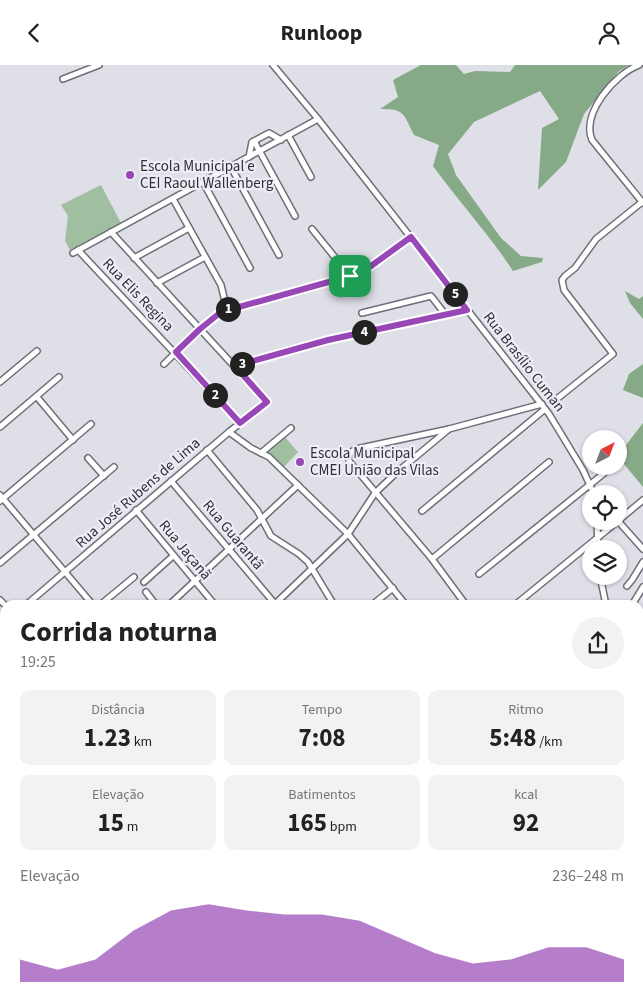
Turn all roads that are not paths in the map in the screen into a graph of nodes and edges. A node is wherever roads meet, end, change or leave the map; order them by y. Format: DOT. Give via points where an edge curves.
graph roads {
  1 [pos="99,65"];
  2 [pos="273,65"];
  3 [pos="639,65"];
  4 [pos="63,79"];
  5 [pos="318,119"];
  6 [pos="288,135"];
  7 [pos="281,140"];
  8 [pos="254,141"];
  9 [pos="260,151"];
  10 [pos="248,157"];
  11 [pos="231,167"];
  12 [pos="311,177"];
  13 [pos="202,182"];
  14 [pos="173,199"];
  15 [pos="642,203"];
  16 [pos="295,216"];
  17 [pos="189,228"];
  18 [pos="312,229"];
  19 [pos="111,232"];
  20 [pos="411,237"];
  21 [pos="279,255"];
  22 [pos="205,257"];
  23 [pos="134,258"];
  24 [pos="250,268"];
  25 [pos="350,276"];
  26 [pos="157,283"];
  27 [pos="227,310"];
  28 [pos="467,310"];
  29 [pos="362,313"];
  30 [pos="445,315"];
  31 [pos="200,329"];
  32 [pos="37,351"];
  33 [pos="176,352"];
  34 [pos="164,363"];
  35 [pos="235,366"];
  36 [pos="60,377"];
  37 [pos="0,382"];
  38 [pos="37,397"];
  39 [pos="558,398"];
  40 [pos="543,406"];
  41 [pos="240,423"];
  42 [pos="91,424"];
  43 [pos="0,427"];
  44 [pos="291,428"];
  45 [pos="449,429"];
  46 [pos="229,432"];
  47 [pos="73,440"];
  48 [pos="207,450"];
  49 [pos="261,453"];
  50 [pos="88,458"];
  51 [pos="550,462"];
  52 [pos="114,467"];
  53 [pos="601,475"];
  54 [pos="104,476"];
  55 [pos="171,481"];
  56 [pos="590,483"];
  57 [pos="298,485"];
  58 [pos="375,493"];
  59 [pos="1,498"];
  60 [pos="643,500"];
  61 [pos="136,510"];
  62 [pos="422,511"];
  63 [pos="627,513"];
  64 [pos="263,519"];
  65 [pos="597,530"];
  66 [pos="607,530"];
  67 [pos="626,530"];
  68 [pos="34,535"];
  69 [pos="348,535"];
  70 [pos="597,538"];
  71 [pos="643,549"];
  72 [pos="229,550"];
  73 [pos="173,556"];
  74 [pos="432,559"];
  75 [pos="643,562"];
  76 [pos="0,563"];
  77 [pos="313,569"];
  78 [pos="64,573"];
  79 [pos="479,574"];
  80 [pos="134,577"];
  81 [pos="194,581"];
  82 [pos="144,582"];
  83 [pos="602,585"];
  84 [pos="626,586"];
  85 [pos="643,587"];
  86 [pos="393,588"];
  87 [pos="146,591"];
  88 [pos="32,600"];
  89 [pos="88,600"];
  90 [pos="106,600"];
  91 [pos="152,600"];
  92 [pos="174,600"];
  93 [pos="211,600"];
  94 [pos="271,600"];
  95 [pos="280,600"];
  96 [pos="331,600"];
  97 [pos="378,600"];
  98 [pos="402,600"];
  99 [pos="462,600"];
  100 [pos="521,600"];
  101 [pos="605,600"];
  102 [pos="635,600"];
  1 -- 4 [label="street"];
  2 -- 5 [label="street, Rua Brasílio Cuman"];
  3 -- 15 [label="street" via="622,74 600,100 592,118 590,138"];
  5 -- 6 [label="street"];
  5 -- 20 [label="street, Rua Brasílio Cuman"];
  6 -- 7 [label="street"];
  6 -- 12 [label="street"];
  7 -- 8 [label="street" via="269,133"];
  7 -- 9 [label="street"];
  8 -- 9 [label="street"];
  8 -- 10 [label="street"];
  9 -- 10 [label="street"];
  9 -- 16 [label="street"];
  10 -- 11 [label="street"];
  11 -- 13 [label="street"];
  11 -- 21 [label="street"];
  13 -- 14 [label="street"];
  13 -- 24 [label="street"];
  14 -- 17 [label="street"];
  14 -- 19 [label="street"];
  15 -- 39 [label="street" via="596,239 562,280 564,290 613,355"];
  17 -- 22 [label="street"];
  17 -- 23 [label="street"];
  18 -- 25 [label="street"];
  19 -- 23 [label="street"];
  19 -- 33 [label="street, Rua Elis Regina" via="76,251"];
  20 -- 25 [label="street" via="371,266"];
  20 -- 28 [label="street, Rua Brasílio Cuman"];
  22 -- 26 [label="street"];
  22 -- 27 [label="street" via="221,285"];
  23 -- 26 [label="street"];
  25 -- 27 [label="street"];
  26 -- 31 [label="street"];
  27 -- 31 [label="street" via="214,316"];
  28 -- 30 [label="street"];
  28 -- 40 [label="street, Rua Brasílio Cuman"];
  29 -- 30 [label="street" via="431,296"];
  30 -- 35 [label="street" via="328,340"];
  31 -- 33 [label="street"];
  31 -- 35 [label="street"];
  32 -- 37 [label="street"];
  33 -- 34 [label="street"];
  33 -- 41 [label="street, Rua Elis Regina"];
  35 -- 41 [label="street, Rua José Rubens de Lima" via="267,402"];
  36 -- 38 [label="street"];
  38 -- 43 [label="street"];
  38 -- 47 [label="street"];
  40 -- 45 [label="street"];
  40 -- 56 [label="street, Rua Brasílio Cuman"];
  40 -- 62 [label="street"];
  41 -- 46 [label="street, Rua José Rubens de Lima"];
  42 -- 47 [label="street"];
  44 -- 49 [label="street"];
  45 -- 58 [label="street"];
  45 -- 58 [label="street" via="350,452 349,461"];
  46 -- 48 [label="street, Rua José Rubens de Lima"];
  46 -- 49 [label="street"];
  47 -- 59 [label="street"];
  48 -- 55 [label="street, Rua José Rubens de Lima"];
  48 -- 64 [label="street"];
  49 -- 57 [label="street"];
  50 -- 54 [label="street"];
  51 -- 74 [label="street"];
  52 -- 54 [label="street"];
  53 -- 56 [label="street"];
  54 -- 68 [label="street"];
  55 -- 61 [label="street, Rua José Rubens de Lima"];
  55 -- 72 [label="street, Rua Guarantã"];
  56 -- 79 [label="street"];
  57 -- 64 [label="street"];
  57 -- 69 [label="street"];
  58 -- 69 [label="street"];
  58 -- 74 [label="street"];
  59 -- 68 [label="street"];
  60 -- 63 [label="street"];
  61 -- 73 [label="street, Rua Jaçanã"];
  61 -- 78 [label="street, Rua José Rubens de Lima"];
  64 -- 72 [label="street"];
  64 -- 77 [label="street" via="271,536 300,555"];
  65 -- 70 [label="street"];
  66 -- 70 [label="street"];
  67 -- 71 [label="street"];
  68 -- 76 [label="street"];
  68 -- 78 [label="street"];
  69 -- 77 [label="street"];
  69 -- 86 [label="street"];
  70 -- 100 [label="street"];
  72 -- 81 [label="street"];
  72 -- 94 [label="street, Rua Guarantã"];
  73 -- 81 [label="street, Rua Jaçanã"];
  73 -- 82 [label="street"];
  74 -- 99 [label="street"];
  75 -- 84 [label="street"];
  77 -- 95 [label="street"];
  77 -- 96 [label="street"];
  78 -- 88 [label="street, Rua José Rubens de Lima"];
  78 -- 89 [label="street"];
  80 -- 90 [label="street"];
  81 -- 92 [label="street"];
  81 -- 93 [label="street, Rua Jaçanã"];
  83 -- 101 [label="street"];
  85 -- 102 [label="street"];
  86 -- 97 [label="street"];
  86 -- 98 [label="street"];
  87 -- 91 [label="street"];
}
